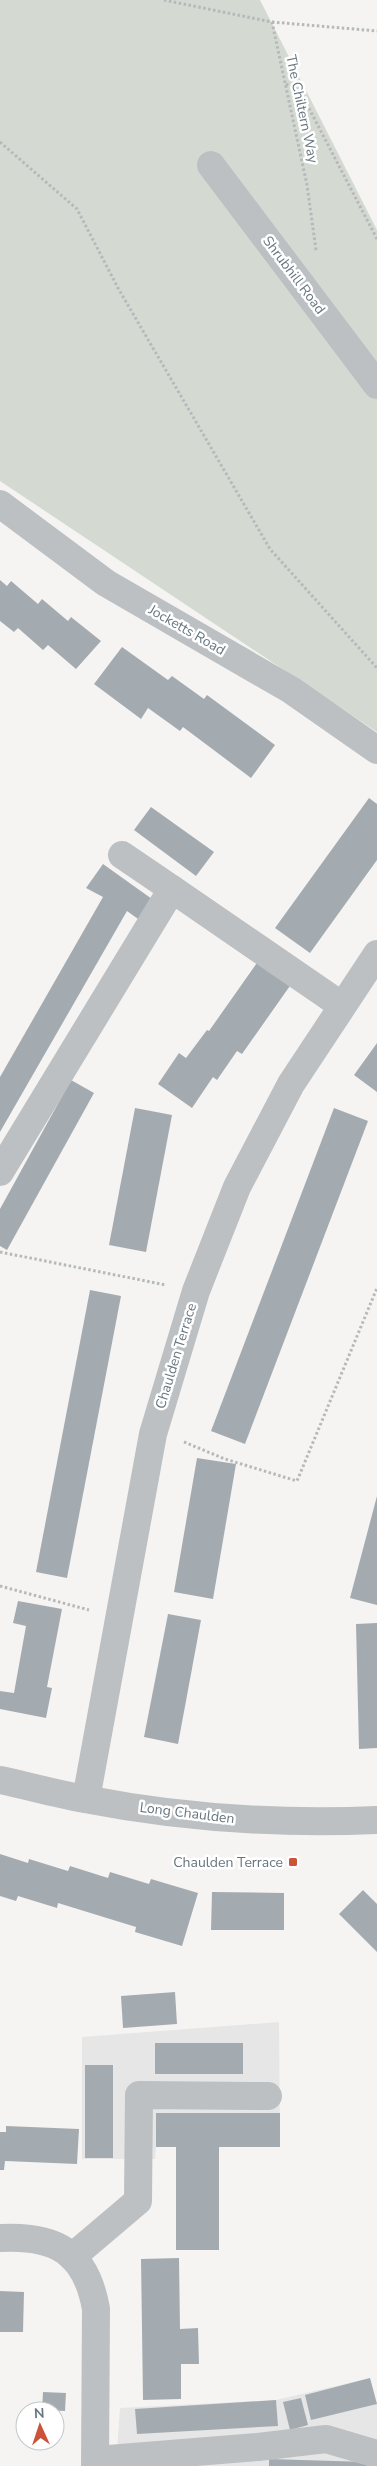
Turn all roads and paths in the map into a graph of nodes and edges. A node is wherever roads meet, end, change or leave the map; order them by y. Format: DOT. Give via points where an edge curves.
graph roads {
  1 [pos="164,0"];
  2 [pos="272,22"];
  3 [pos="377,31"];
  4 [pos="285,84"];
  5 [pos="0,142"];
  6 [pos="211,166"];
  7 [pos="377,239"];
  8 [pos="317,254"];
  9 [pos="377,385"];
  10 [pos="0,504"];
  11 [pos="377,668"];
  12 [pos="377,750"];
  13 [pos="122,855"];
  14 [pos="172,889"];
  15 [pos="377,954"];
  16 [pos="341,1006"];
  17 [pos="0,1172"];
  18 [pos="0,1252"];
  19 [pos="377,1288"];
  20 [pos="196,1291"];
  21 [pos="153,1434"];
  22 [pos="0,1586"];
  23 [pos="119,1618"];
  24 [pos="0,1780"];
  25 [pos="86,1799"];
  26 [pos="377,1820"];
  27 [pos="268,2096"];
  28 [pos="0,2238"];
  29 [pos="72,2257"];
  30 [pos="377,2454"];
  31 [pos="257,2457"];
  32 [pos="95,2463"];
  1 -- 2 [label="path"];
  2 -- 3 [label="path"];
  2 -- 4 [label="path, The Chiltern Way"];
  4 -- 7 [label="path" via="300,91"];
  4 -- 8 [label="path, The Chiltern Way"];
  5 -- 11 [label="path" via="77,209 118,288 270,549"];
  6 -- 9 [label="street, Shrubhill Road"];
  10 -- 12 [label="street, Jocketts Road" via="106,583 291,690"];
  13 -- 14 [label="street"];
  14 -- 16 [label="street"];
  14 -- 17 [label="street"];
  15 -- 16 [label="street, Chaulden Terrace"];
  16 -- 20 [label="street, Chaulden Terrace" via="291,1084 237,1187"];
  18 -- 20 [label="path"];
  19 -- 21 [label="path" via="297,1482"];
  20 -- 21 [label="street, Chaulden Terrace"];
  21 -- 23 [label="street, Chaulden Terrace"];
  22 -- 23 [label="path"];
  23 -- 25 [label="street, Chaulden Terrace"];
  24 -- 25 [label="street, Long Chaulden"];
  25 -- 26 [label="street, Long Chaulden" via="252,1820"];
  27 -- 29 [label="street" via="140,2096 138,2200"];
  28 -- 29 [label="street" via="40,2239 55,2244"];
  29 -- 32 [label="street" via="85,2272 96,2309"];
  30 -- 31 [label="street" via="326,2439"];
  31 -- 32 [label="street"];
}
